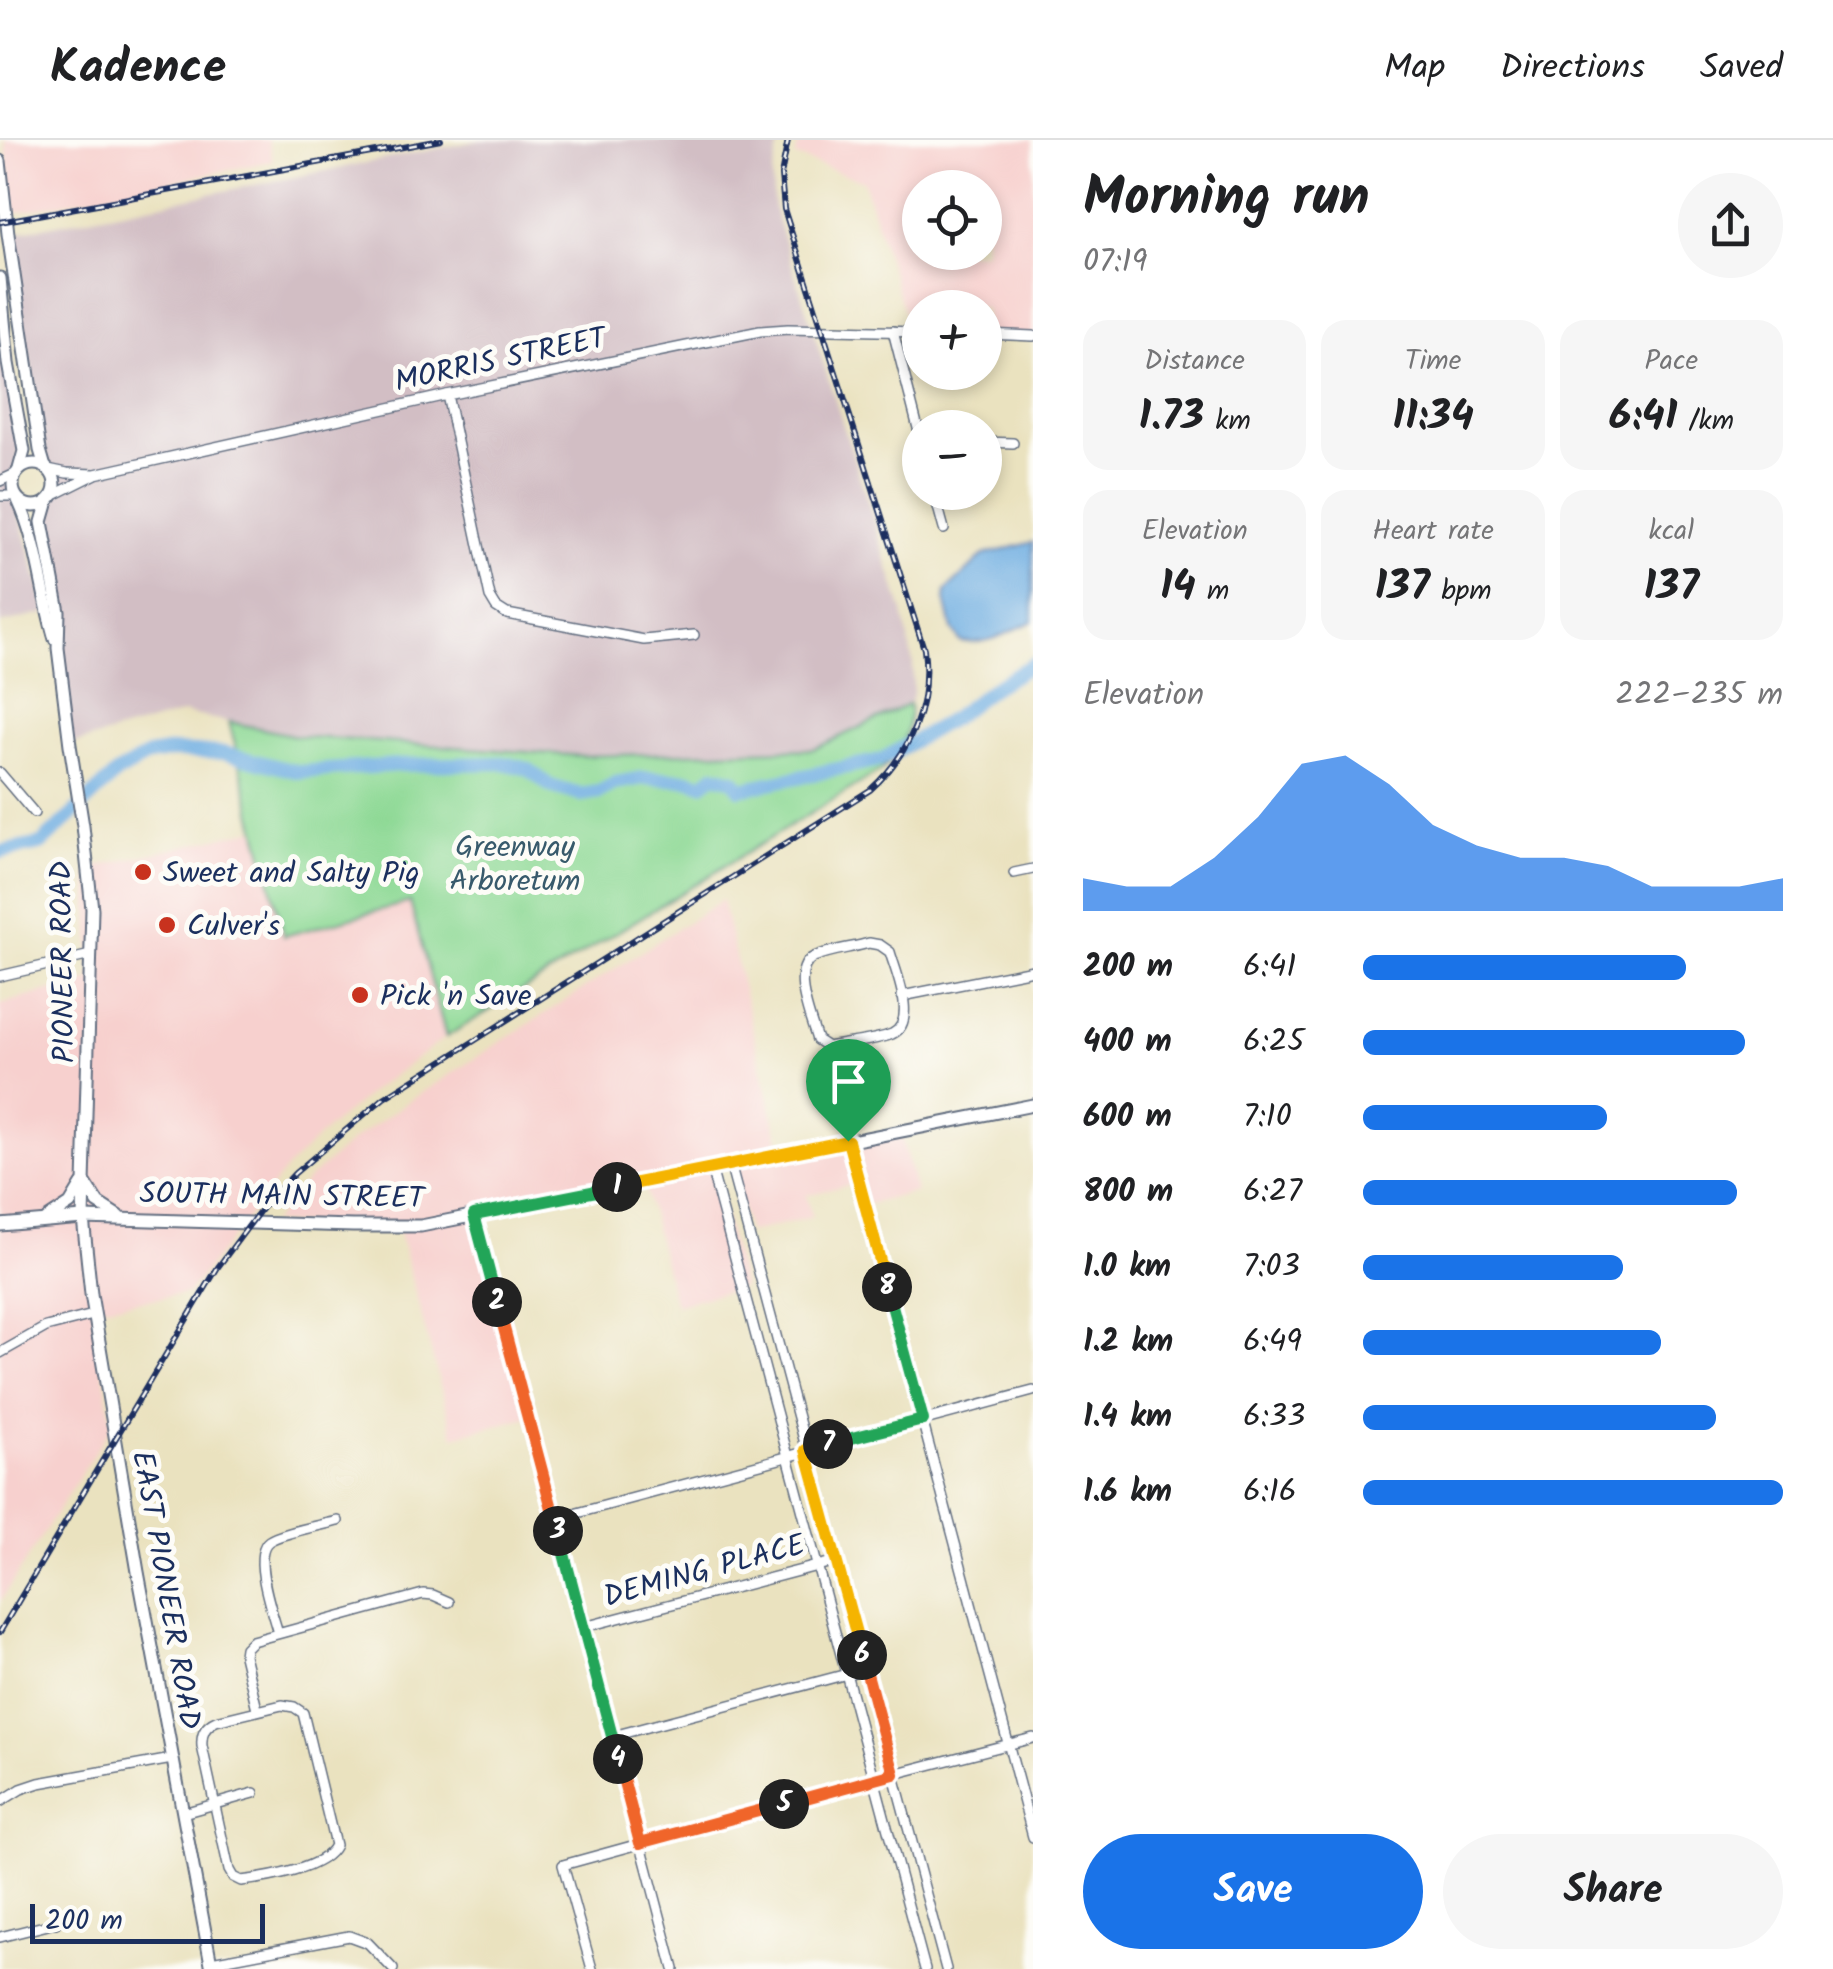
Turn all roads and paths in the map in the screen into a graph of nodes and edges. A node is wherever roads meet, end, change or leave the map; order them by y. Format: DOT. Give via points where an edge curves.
graph roads {
  1 [pos="0,160"];
  2 [pos="0,278"];
  3 [pos="894,331"];
  4 [pos="902,331"];
  5 [pos="1002,335"];
  6 [pos="1033,336"];
  7 [pos="447,395"];
  8 [pos="914,410"];
  9 [pos="1002,443"];
  10 [pos="1013,443"];
  11 [pos="46,468"];
  12 [pos="17,471"];
  13 [pos="95,474"];
  14 [pos="0,481"];
  15 [pos="0,496"];
  16 [pos="17,498"];
  17 [pos="50,498"];
  18 [pos="939,510"];
  19 [pos="944,529"];
  20 [pos="694,636"];
  21 [pos="58,648"];
  22 [pos="0,773"];
  23 [pos="34,813"];
  24 [pos="1033,869"];
  25 [pos="1014,874"];
  26 [pos="91,955"];
  27 [pos="1033,970"];
  28 [pos="0,976"];
  29 [pos="902,996"];
  30 [pos="1033,1105"];
  31 [pos="848,1141"];
  32 [pos="730,1164"];
  33 [pos="711,1168"];
  34 [pos="84,1180"];
  35 [pos="474,1215"];
  36 [pos="83,1218"];
  37 [pos="125,1219"];
  38 [pos="44,1220"];
  39 [pos="0,1225"];
  40 [pos="93,1315"];
  41 [pos="0,1352"];
  42 [pos="1033,1391"];
  43 [pos="923,1420"];
  44 [pos="806,1450"];
  45 [pos="788,1455"];
  46 [pos="555,1519"];
  47 [pos="338,1521"];
  48 [pos="836,1562"];
  49 [pos="818,1566"];
  50 [pos="449,1602"];
  51 [pos="584,1626"];
  52 [pos="278,1633"];
  53 [pos="866,1669"];
  54 [pos="846,1674"];
  55 [pos="257,1709"];
  56 [pos="613,1736"];
  57 [pos="1033,1738"];
  58 [pos="1008,1744"];
  59 [pos="172,1759"];
  60 [pos="894,1774"];
  61 [pos="874,1779"];
  62 [pos="254,1793"];
  63 [pos="0,1802"];
  64 [pos="215,1804"];
  65 [pos="182,1813"];
  66 [pos="1033,1837"];
  67 [pos="640,1843"];
  68 [pos="56,1923"];
  69 [pos="0,1937"];
  70 [pos="212,1965"];
  71 [pos="393,1969"];
  72 [pos="592,1969"];
  73 [pos="674,1969"];
  74 [pos="925,1969"];
  75 [pos="946,1969"];
  1 -- 11 [label="main road"];
  2 -- 12 [label="main road" via="24,451"];
  3 -- 4 [label="street, MORRIS STREET"];
  3 -- 7 [label="street, MORRIS STREET" via="760,331"];
  3 -- 8 [label="street"];
  5 -- 6 [label="street"];
  7 -- 13 [label="street, MORRIS STREET"];
  7 -- 20 [label="street" via="490,598 498,610 644,640"];
  9 -- 10 [label="street"];
  11 -- 12 [label="main road" via="32,464"];
  11 -- 13 [label="street, MORRIS STREET"];
  11 -- 17 [label="main road" via="54,479"];
  12 -- 14 [label="street"];
  12 -- 16 [label="main road"];
  13 -- 17 [label="street, MORRIS STREET"];
  15 -- 16 [label="street"];
  16 -- 17 [label="main road" via="30,506"];
  16 -- 21 [label="main road, PIONEER ROAD" via="33,536"];
  17 -- 21 [label="main road, PIONEER ROAD" via="42,522 59,612"];
  18 -- 19 [label="street"];
  21 -- 26 [label="main road, PIONEER ROAD" via="92,909"];
  22 -- 23 [label="street"];
  24 -- 25 [label="street"];
  26 -- 28 [label="street"];
  26 -- 34 [label="main road, PIONEER ROAD"];
  27 -- 29 [label="street"];
  29 -- 29 [label="street" via="890,952 880,945 810,958 802,969 817,1040 828,1047 902,1027"];
  30 -- 31 [label="main road, SOUTH MAIN STREET"];
  31 -- 32 [label="main road, SOUTH MAIN STREET"];
  31 -- 43 [label="street"];
  32 -- 33 [label="main road, SOUTH MAIN STREET"];
  32 -- 44 [label="street"];
  33 -- 35 [label="main road, SOUTH MAIN STREET"];
  33 -- 45 [label="street"];
  34 -- 36 [label="main road, PIONEER ROAD"];
  34 -- 37 [label="main road" via="104,1209"];
  34 -- 38 [label="main road" via="70,1204"];
  35 -- 37 [label="main road, SOUTH MAIN STREET" via="421,1226"];
  35 -- 46 [label="street"];
  36 -- 37 [label="main road, SOUTH MAIN STREET"];
  36 -- 38 [label="main road, SOUTH MAIN STREET"];
  36 -- 40 [label="main road, EAST PIONEER ROAD"];
  38 -- 39 [label="main road, SOUTH MAIN STREET"];
  40 -- 41 [label="street" via="46,1326"];
  40 -- 59 [label="main road, EAST PIONEER ROAD"];
  42 -- 43 [label="street"];
  43 -- 44 [label="street"];
  43 -- 58 [label="street"];
  44 -- 45 [label="street"];
  44 -- 48 [label="street"];
  45 -- 46 [label="street"];
  45 -- 49 [label="street"];
  46 -- 51 [label="street"];
  47 -- 52 [label="street" via="264,1547"];
  48 -- 49 [label="street, DEMING PLACE"];
  48 -- 53 [label="street"];
  49 -- 51 [label="street, DEMING PLACE"];
  49 -- 54 [label="street"];
  50 -- 52 [label="street" via="423,1594"];
  51 -- 56 [label="street"];
  52 -- 55 [label="street" via="245,1650"];
  53 -- 54 [label="street"];
  53 -- 60 [label="street"];
  54 -- 56 [label="street"];
  54 -- 61 [label="street"];
  55 -- 64 [label="street" via="216,1720 204,1732"];
  55 -- 64 [label="street" via="285,1705 303,1713 334,1850 317,1862 239,1880 230,1870"];
  56 -- 67 [label="street"];
  57 -- 58 [label="street"];
  58 -- 60 [label="street"];
  58 -- 66 [label="street"];
  59 -- 63 [label="street" via="39,1784"];
  59 -- 65 [label="main road, EAST PIONEER ROAD"];
  60 -- 61 [label="street"];
  60 -- 75 [label="street"];
  61 -- 67 [label="street"];
  61 -- 74 [label="street"];
  62 -- 64 [label="street"];
  64 -- 65 [label="street"];
  65 -- 70 [label="main road, EAST PIONEER ROAD"];
  67 -- 72 [label="street" via="563,1866"];
  67 -- 73 [label="street"];
  68 -- 69 [label="street"];
  70 -- 71 [label="street" via="349,1936 368,1942"];
}
